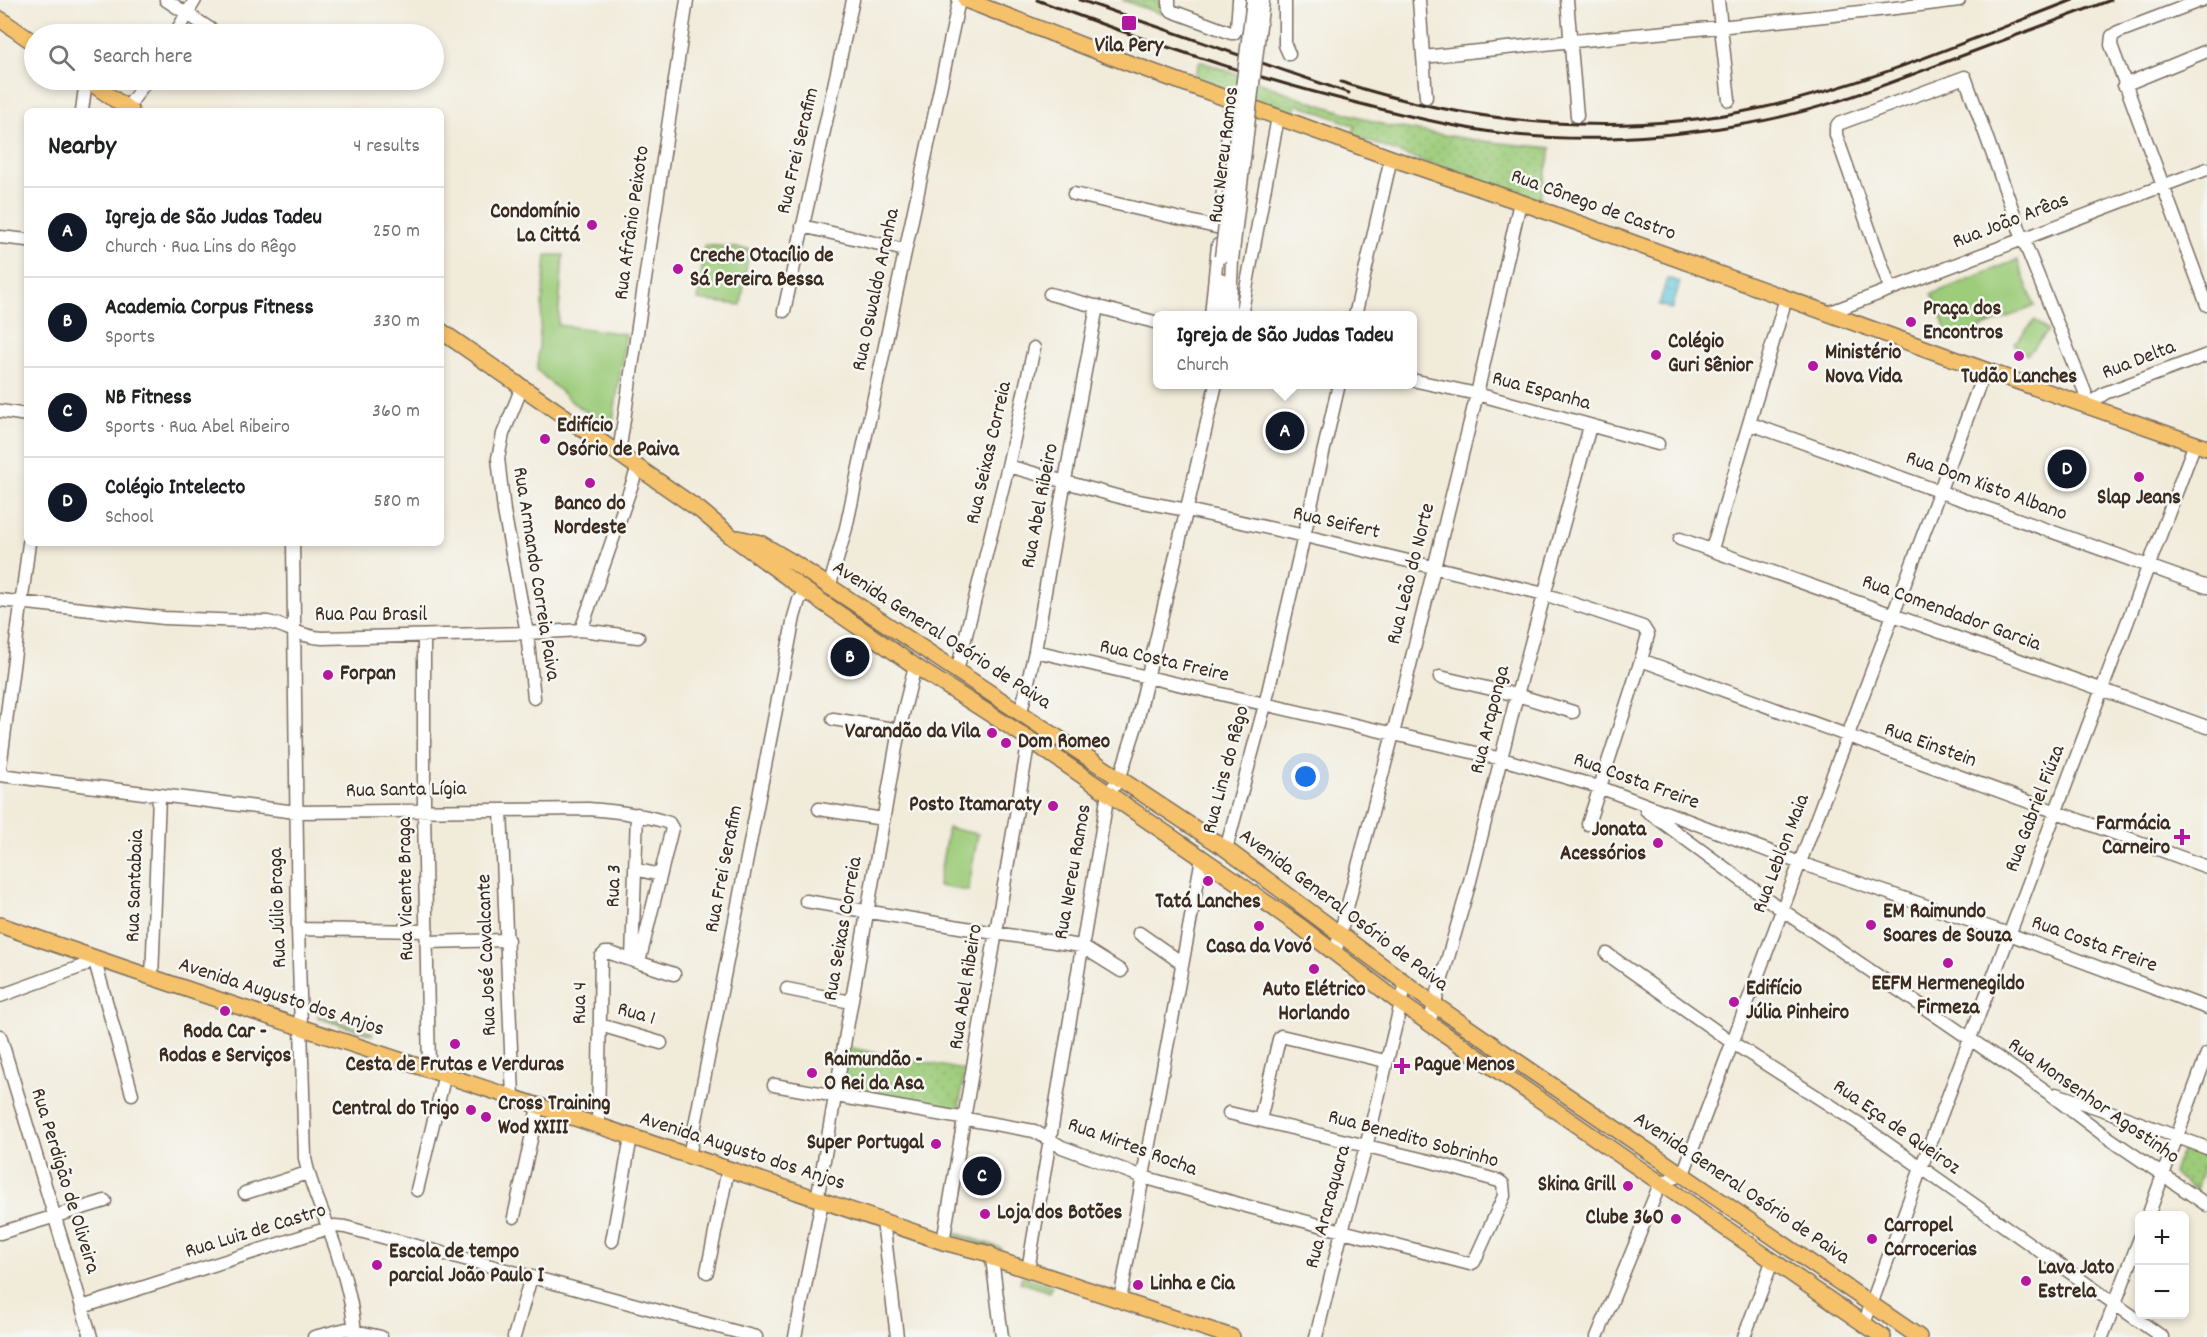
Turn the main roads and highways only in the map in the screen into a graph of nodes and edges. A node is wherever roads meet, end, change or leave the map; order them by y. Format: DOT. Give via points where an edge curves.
graph roads {
  1 [pos="966,0"];
  2 [pos="0,19"];
  3 [pos="24,36"];
  4 [pos="101,90"];
  5 [pos="126,108"];
  6 [pos="444,333"];
  7 [pos="2201,446"];
  8 [pos="732,537"];
  9 [pos="0,925"];
  10 [pos="1507,1054"];
  11 [pos="1497,1070"];
  12 [pos="1232,1337"];
  13 [pos="1883,1337"];
  14 [pos="1919,1337"];
  1 -- 7 [label="main road, Rua Cônego de Castro" via="1390,158"];
  2 -- 3 [label="main road"];
  4 -- 5 [label="main road"];
  6 -- 8 [label="main road, Avenida General Osório de Paiva" via="701,511"];
  8 -- 10 [label="main road, Avenida General Osório de Paiva" via="760,543 794,563 1021,712 1226,849"];
  8 -- 11 [label="main road, Avenida General Osório de Paiva" via="915,666 1202,858"];
  9 -- 12 [label="main road, Avenida Augusto dos Anjos"];
  10 -- 11 [label="main road"];
  10 -- 14 [label="main road, Avenida General Osório de Paiva"];
  11 -- 13 [label="main road, Avenida General Osório de Paiva"];
}
